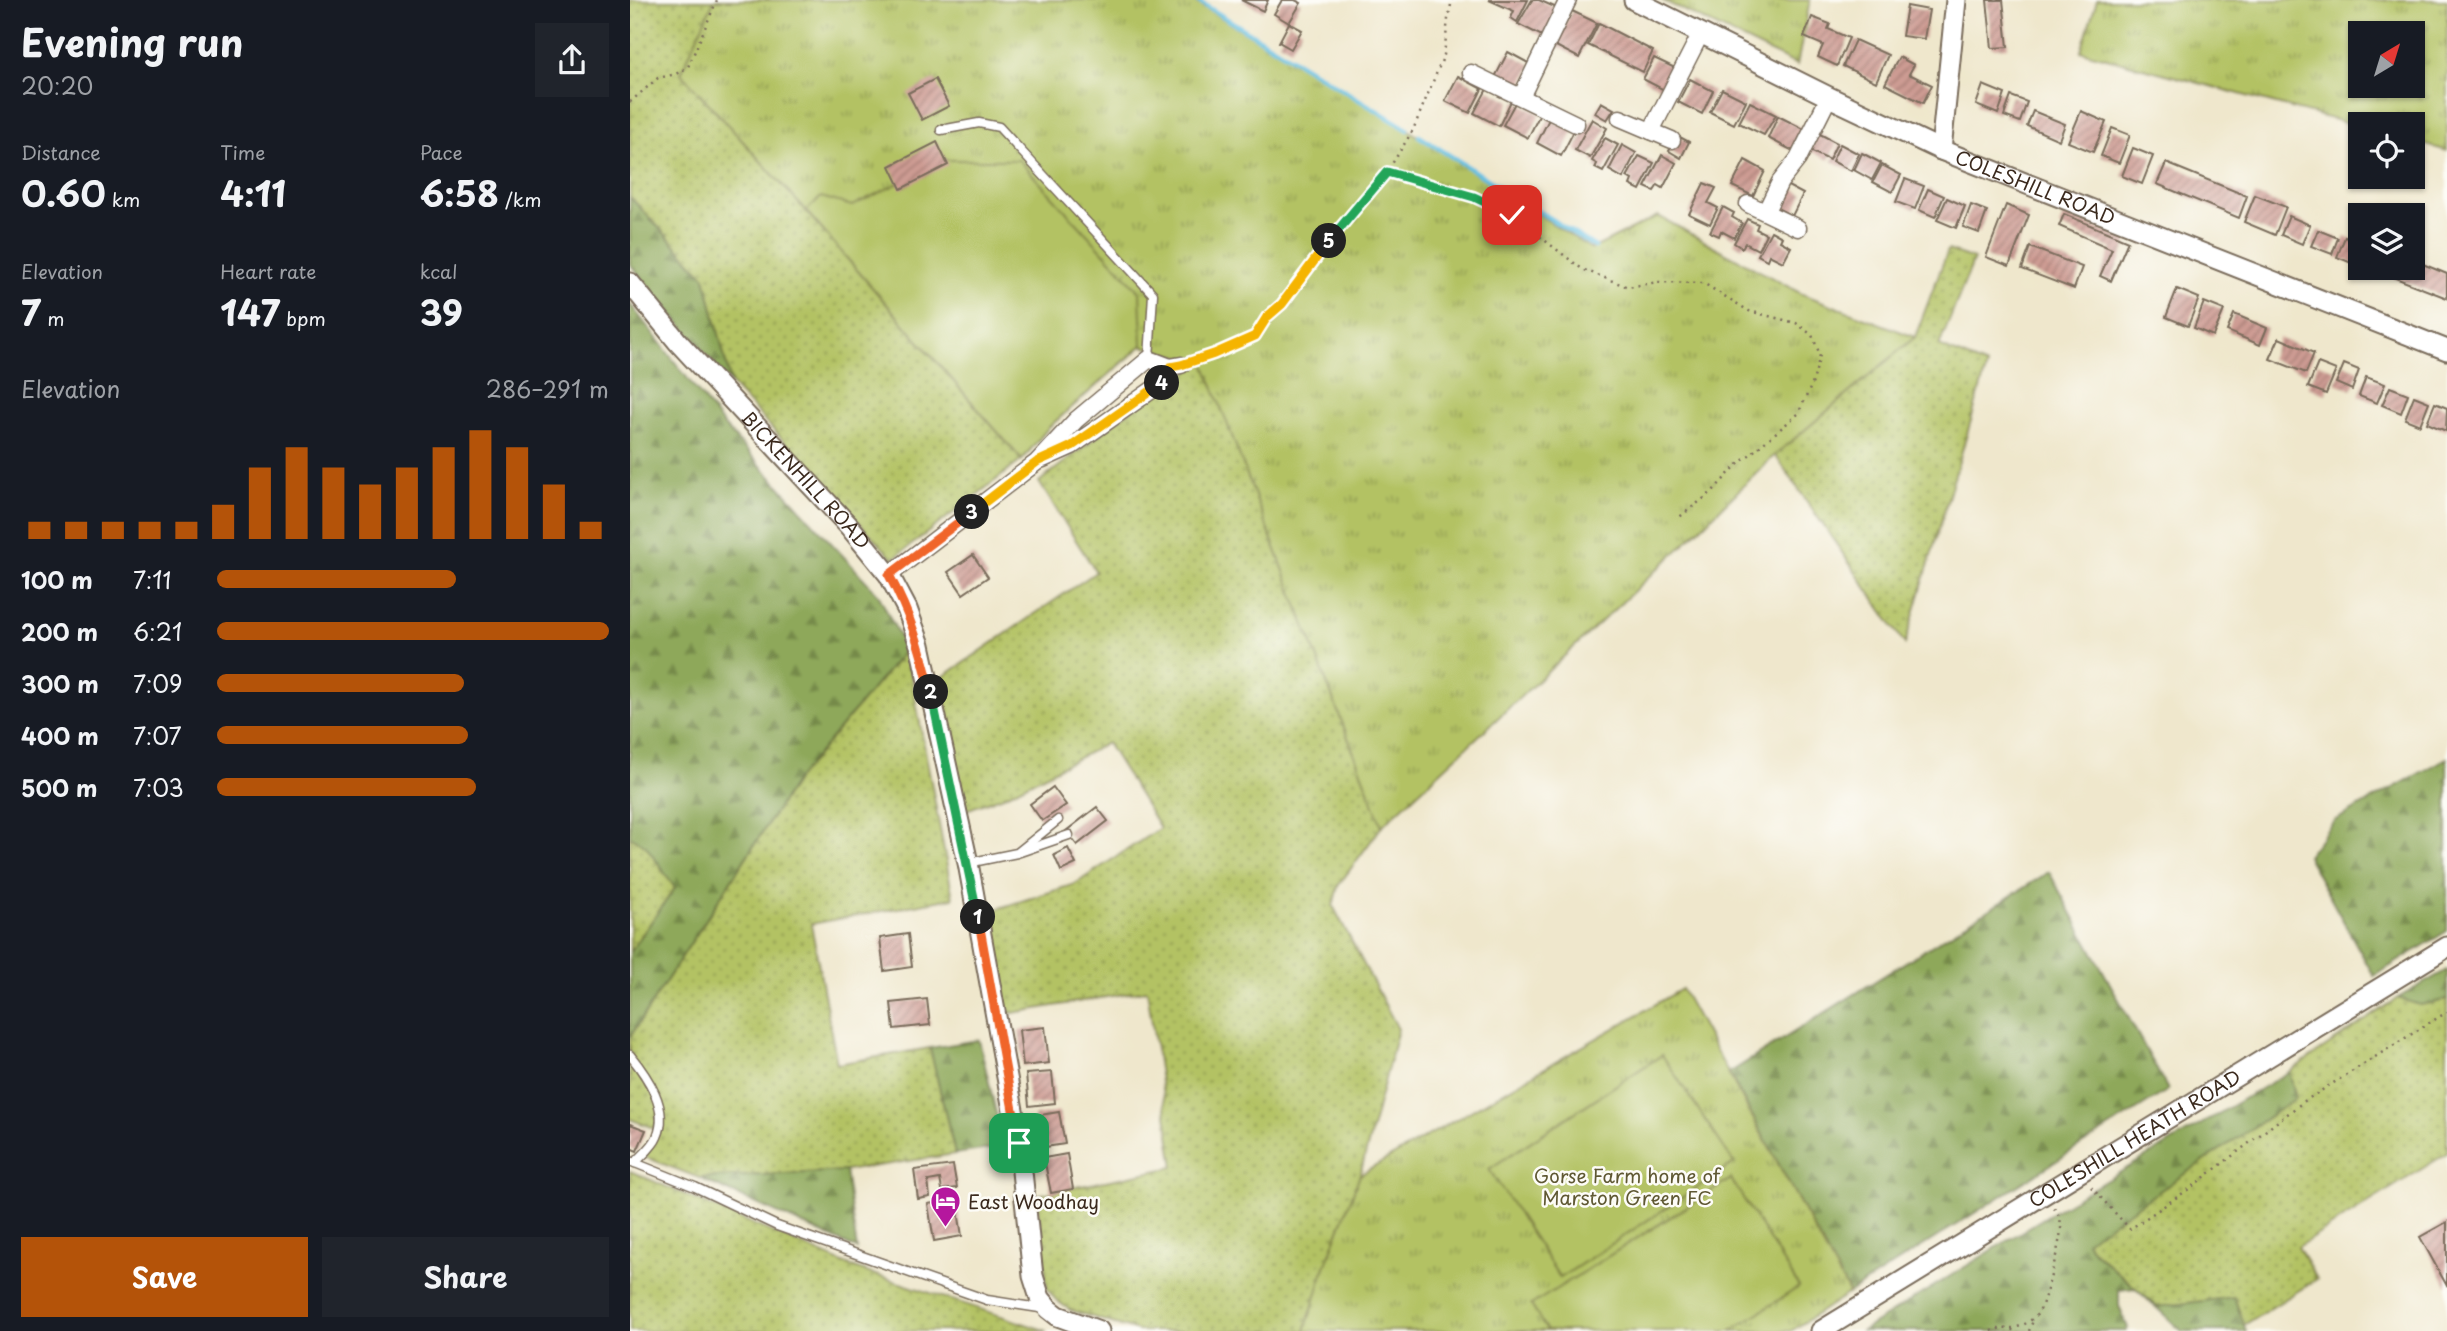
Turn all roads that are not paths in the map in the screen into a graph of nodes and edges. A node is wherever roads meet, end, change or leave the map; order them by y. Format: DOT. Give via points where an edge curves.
graph roads {
  1 [pos="1568,0"];
  2 [pos="1634,0"];
  3 [pos="1956,0"];
  4 [pos="1701,33"];
  5 [pos="1471,73"];
  6 [pos="1522,95"];
  7 [pos="1829,97"];
  8 [pos="1620,118"];
  9 [pos="1576,124"];
  10 [pos="941,130"];
  11 [pos="1651,131"];
  12 [pos="1672,140"];
  13 [pos="1941,150"];
  14 [pos="1748,204"];
  15 [pos="1766,212"];
  16 [pos="1798,229"];
  17 [pos="630,283"];
  18 [pos="2447,350"];
  19 [pos="1149,359"];
  20 [pos="1037,462"];
  21 [pos="889,575"];
  22 [pos="1058,820"];
  23 [pos="1069,835"];
  24 [pos="1017,853"];
  25 [pos="968,863"];
  26 [pos="2447,947"];
  27 [pos="630,1055"];
  28 [pos="633,1162"];
  29 [pos="1054,1319"];
  30 [pos="1099,1331"];
  31 [pos="1821,1331"];
  1 -- 6 [label="street"];
  2 -- 4 [label="street, COLESHILL ROAD"];
  3 -- 13 [label="street"];
  4 -- 7 [label="street, COLESHILL ROAD"];
  4 -- 11 [label="street"];
  5 -- 6 [label="street"];
  6 -- 9 [label="street"];
  7 -- 13 [label="street, COLESHILL ROAD"];
  7 -- 15 [label="street"];
  8 -- 11 [label="street"];
  10 -- 19 [label="lane" via="979,123 999,127 1153,293"];
  11 -- 12 [label="street"];
  13 -- 18 [label="street, COLESHILL ROAD"];
  14 -- 15 [label="street"];
  15 -- 16 [label="street"];
  17 -- 21 [label="street, BICKENHILL ROAD"];
  19 -- 20 [label="street" via="1076,420"];
  19 -- 20 [label="street" via="1175,366 1162,383 1072,446"];
  20 -- 21 [label="street"];
  21 -- 25 [label="street, BICKENHILL ROAD" via="920,645"];
  22 -- 24 [label="lane"];
  23 -- 24 [label="lane"];
  24 -- 25 [label="lane"];
  25 -- 29 [label="street, BICKENHILL ROAD" via="1019,1143 1033,1276"];
  26 -- 31 [label="street, COLESHILL HEATH ROAD"];
  27 -- 28 [label="lane" via="654,1091 661,1124 656,1139"];
  28 -- 29 [label="lane" via="777,1226"];
  29 -- 30 [label="street"];
}
